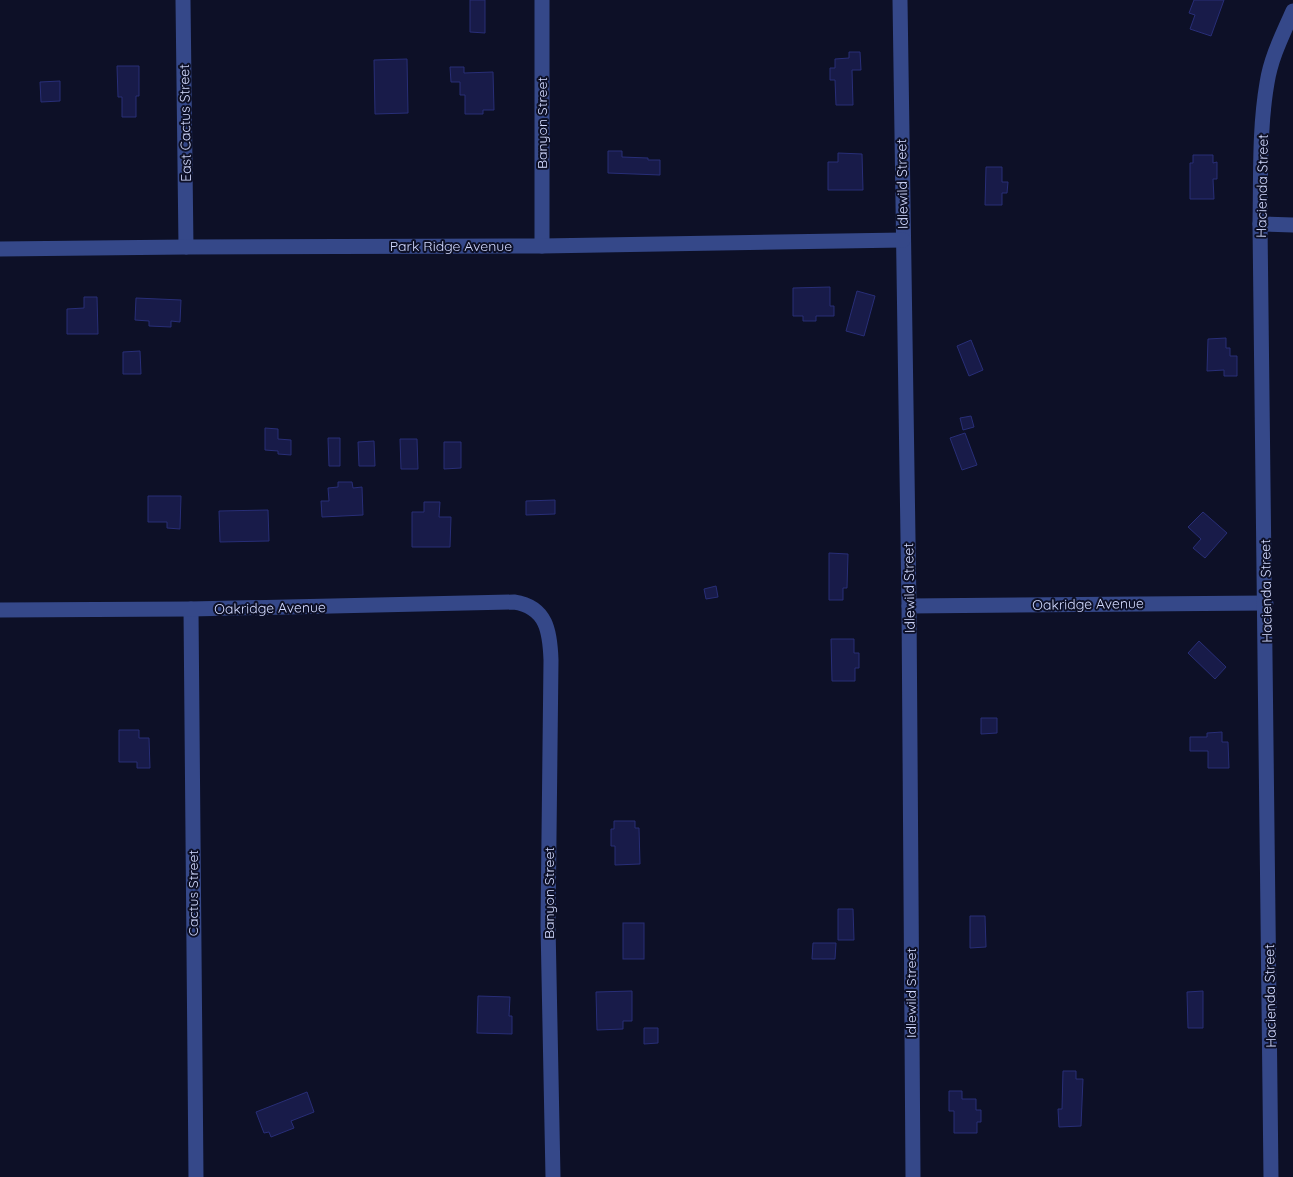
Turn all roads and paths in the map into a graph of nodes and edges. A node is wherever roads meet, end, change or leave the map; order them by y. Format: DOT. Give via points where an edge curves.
graph roads {
  1 [pos="183,0"];
  2 [pos="542,0"];
  3 [pos="900,0"];
  4 [pos="1293,11"];
  5 [pos="1260,224"];
  6 [pos="1293,225"];
  7 [pos="903,240"];
  8 [pos="186,246"];
  9 [pos="542,246"];
  10 [pos="0,249"];
  11 [pos="1266,602"];
  12 [pos="910,606"];
  13 [pos="191,609"];
  14 [pos="0,610"];
  15 [pos="538,612"];
  16 [pos="196,1177"];
  17 [pos="554,1177"];
  18 [pos="913,1177"];
  19 [pos="1271,1177"];
  1 -- 8 [label="street, East Cactus Street"];
  2 -- 9 [label="street, Banyon Street"];
  3 -- 7 [label="street, Idlewild Street"];
  4 -- 5 [label="street, Hacienda Street" via="1275,52 1267,81 1262,124"];
  5 -- 6 [label="street"];
  5 -- 11 [label="street, Hacienda Street"];
  7 -- 9 [label="street, Park Ridge Avenue"];
  7 -- 12 [label="street, Idlewild Street"];
  8 -- 9 [label="street, Park Ridge Avenue"];
  8 -- 10 [label="street, Park Ridge Avenue"];
  11 -- 12 [label="street, Oakridge Avenue"];
  11 -- 19 [label="street, Hacienda Street"];
  12 -- 18 [label="street, Idlewild Street"];
  13 -- 14 [label="street, Oakridge Avenue"];
  13 -- 15 [label="street, Oakridge Avenue" via="514,602 526,604"];
  13 -- 16 [label="street, Cactus Street"];
  15 -- 17 [label="street, Banyon Street" via="547,626 551,660 548,925"];
}
